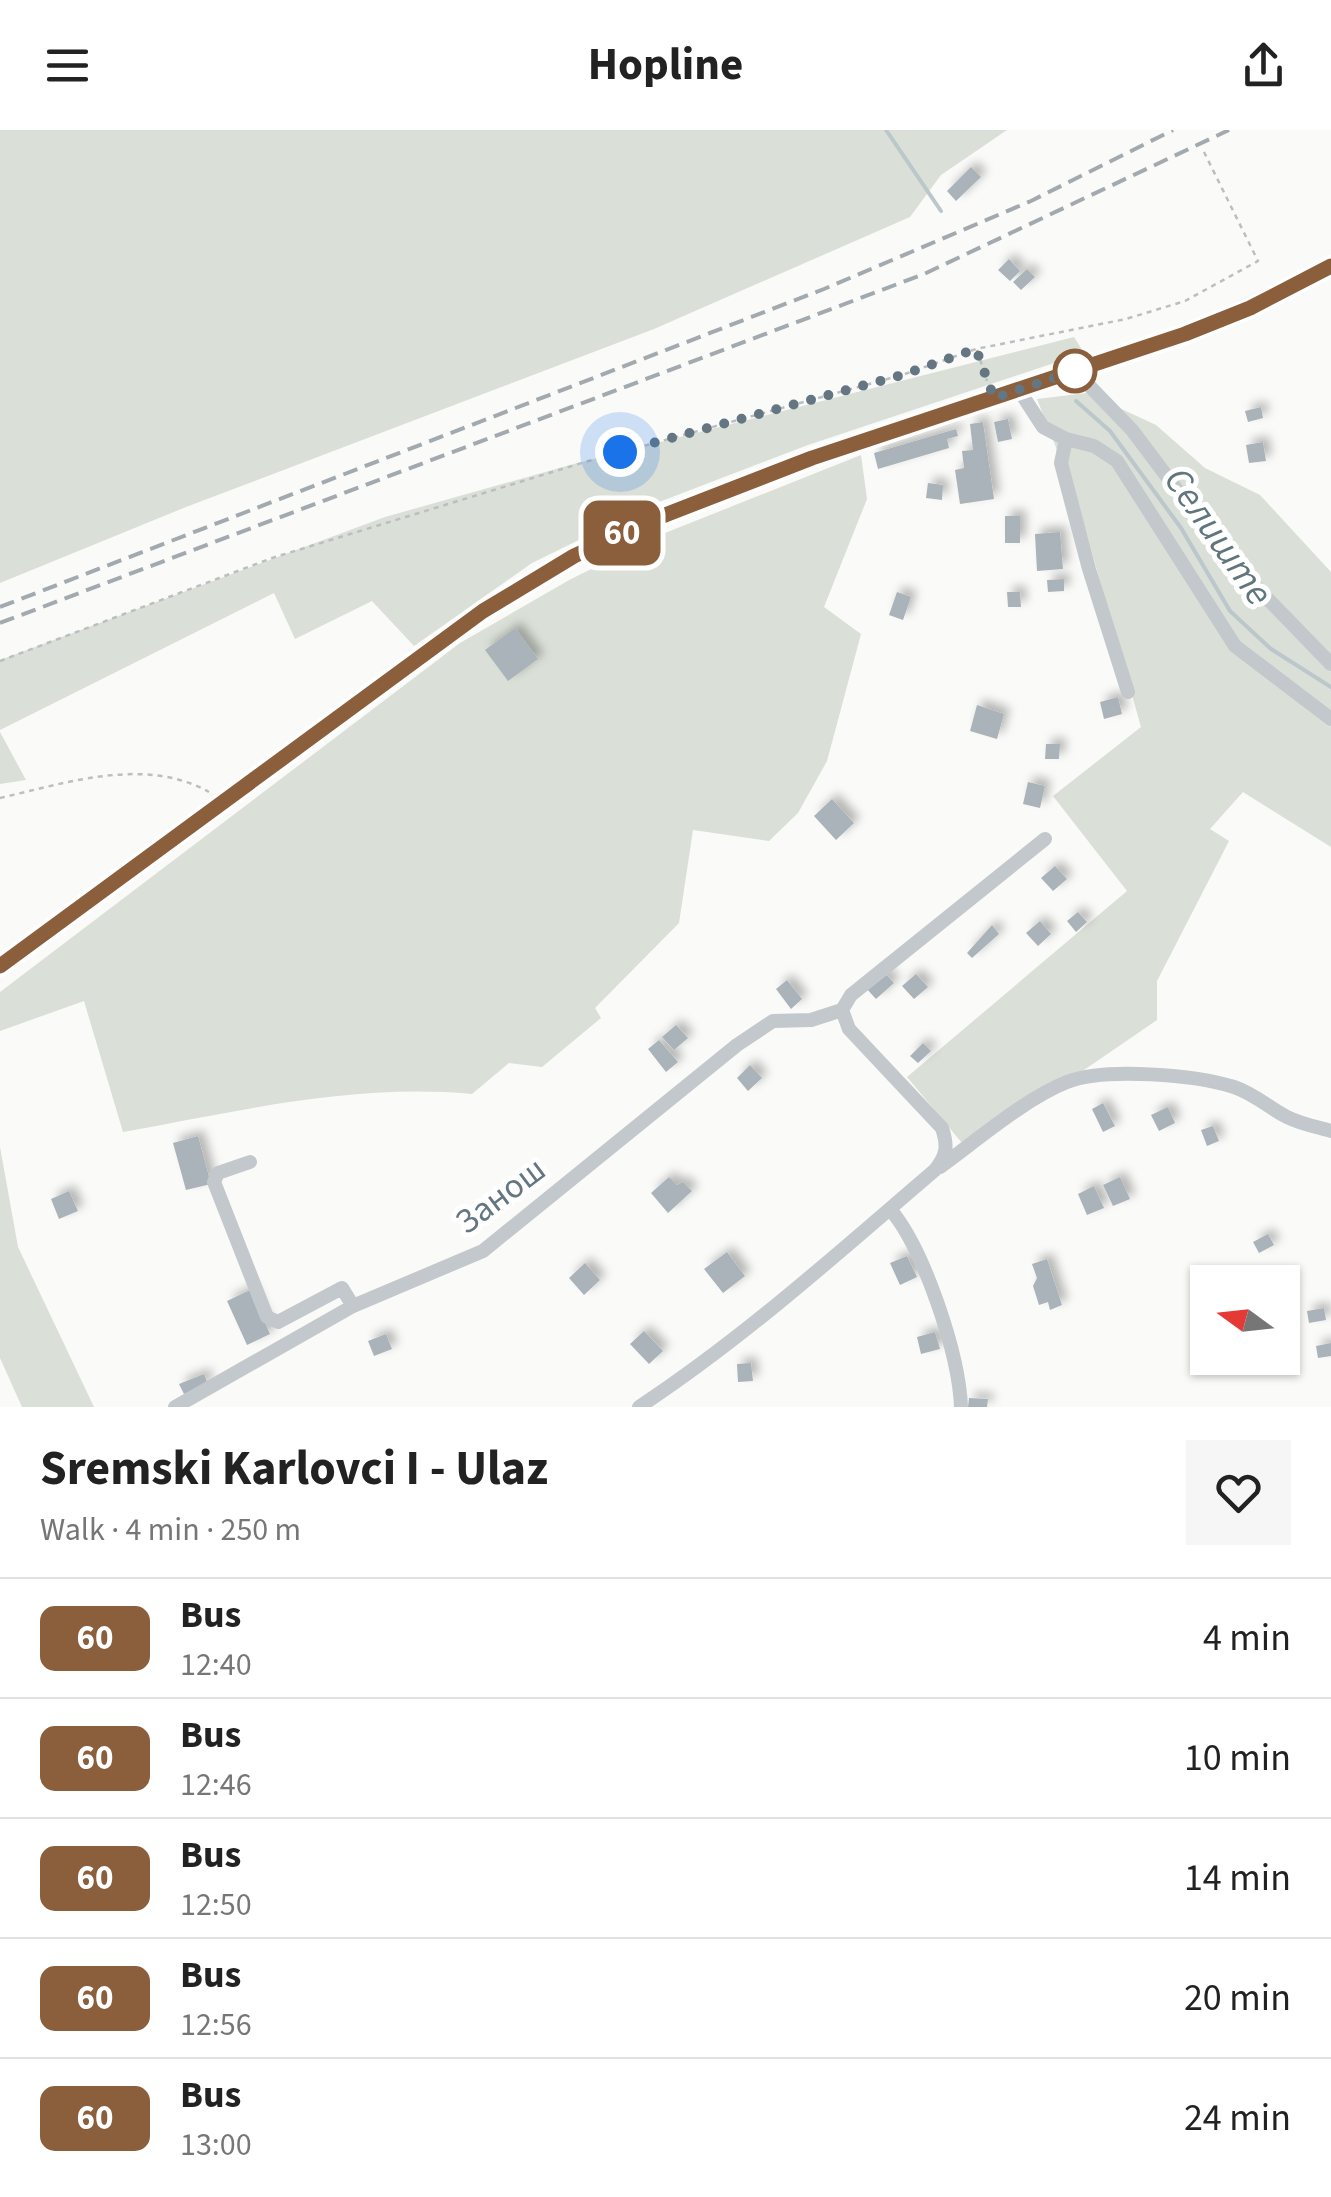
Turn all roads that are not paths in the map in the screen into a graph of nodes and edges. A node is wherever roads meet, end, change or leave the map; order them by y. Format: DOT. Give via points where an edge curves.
graph roads {
  1 [pos="1331,266"];
  2 [pos="1074,372"];
  3 [pos="1019,390"];
  4 [pos="1066,439"];
  5 [pos="1331,664"];
  6 [pos="1128,692"];
  7 [pos="1331,719"];
  8 [pos="1045,839"];
  9 [pos="0,966"];
  10 [pos="842,1010"];
  11 [pos="1331,1131"];
  12 [pos="250,1162"];
  13 [pos="935,1170"];
  14 [pos="890,1209"];
  15 [pos="353,1306"];
  16 [pos="175,1407"];
  17 [pos="639,1407"];
  18 [pos="961,1407"];
  1 -- 2 [label="main road" via="1209,324"];
  2 -- 3 [label="main road"];
  2 -- 5 [label="street" via="1132,430 1229,559"];
  3 -- 4 [label="street" via="1043,427"];
  3 -- 9 [label="main road" via="798,463 574,556 483,611"];
  4 -- 6 [label="street" via="1061,464"];
  4 -- 7 [label="street" via="1117,460 1235,646"];
  8 -- 10 [label="street" via="844,1001"];
  10 -- 13 [label="street" via="849,1030 942,1128 945,1158"];
  10 -- 15 [label="street, Занош" via="773,1022 482,1252"];
  11 -- 13 [label="street" via="1208,1081 1099,1077 1062,1085"];
  12 -- 15 [label="street" via="218,1172 214,1182 267,1316 278,1322 342,1288"];
  13 -- 14 [label="street"];
  14 -- 17 [label="street"];
  14 -- 18 [label="street" via="944,1321"];
  15 -- 16 [label="street, Занош"];
}
